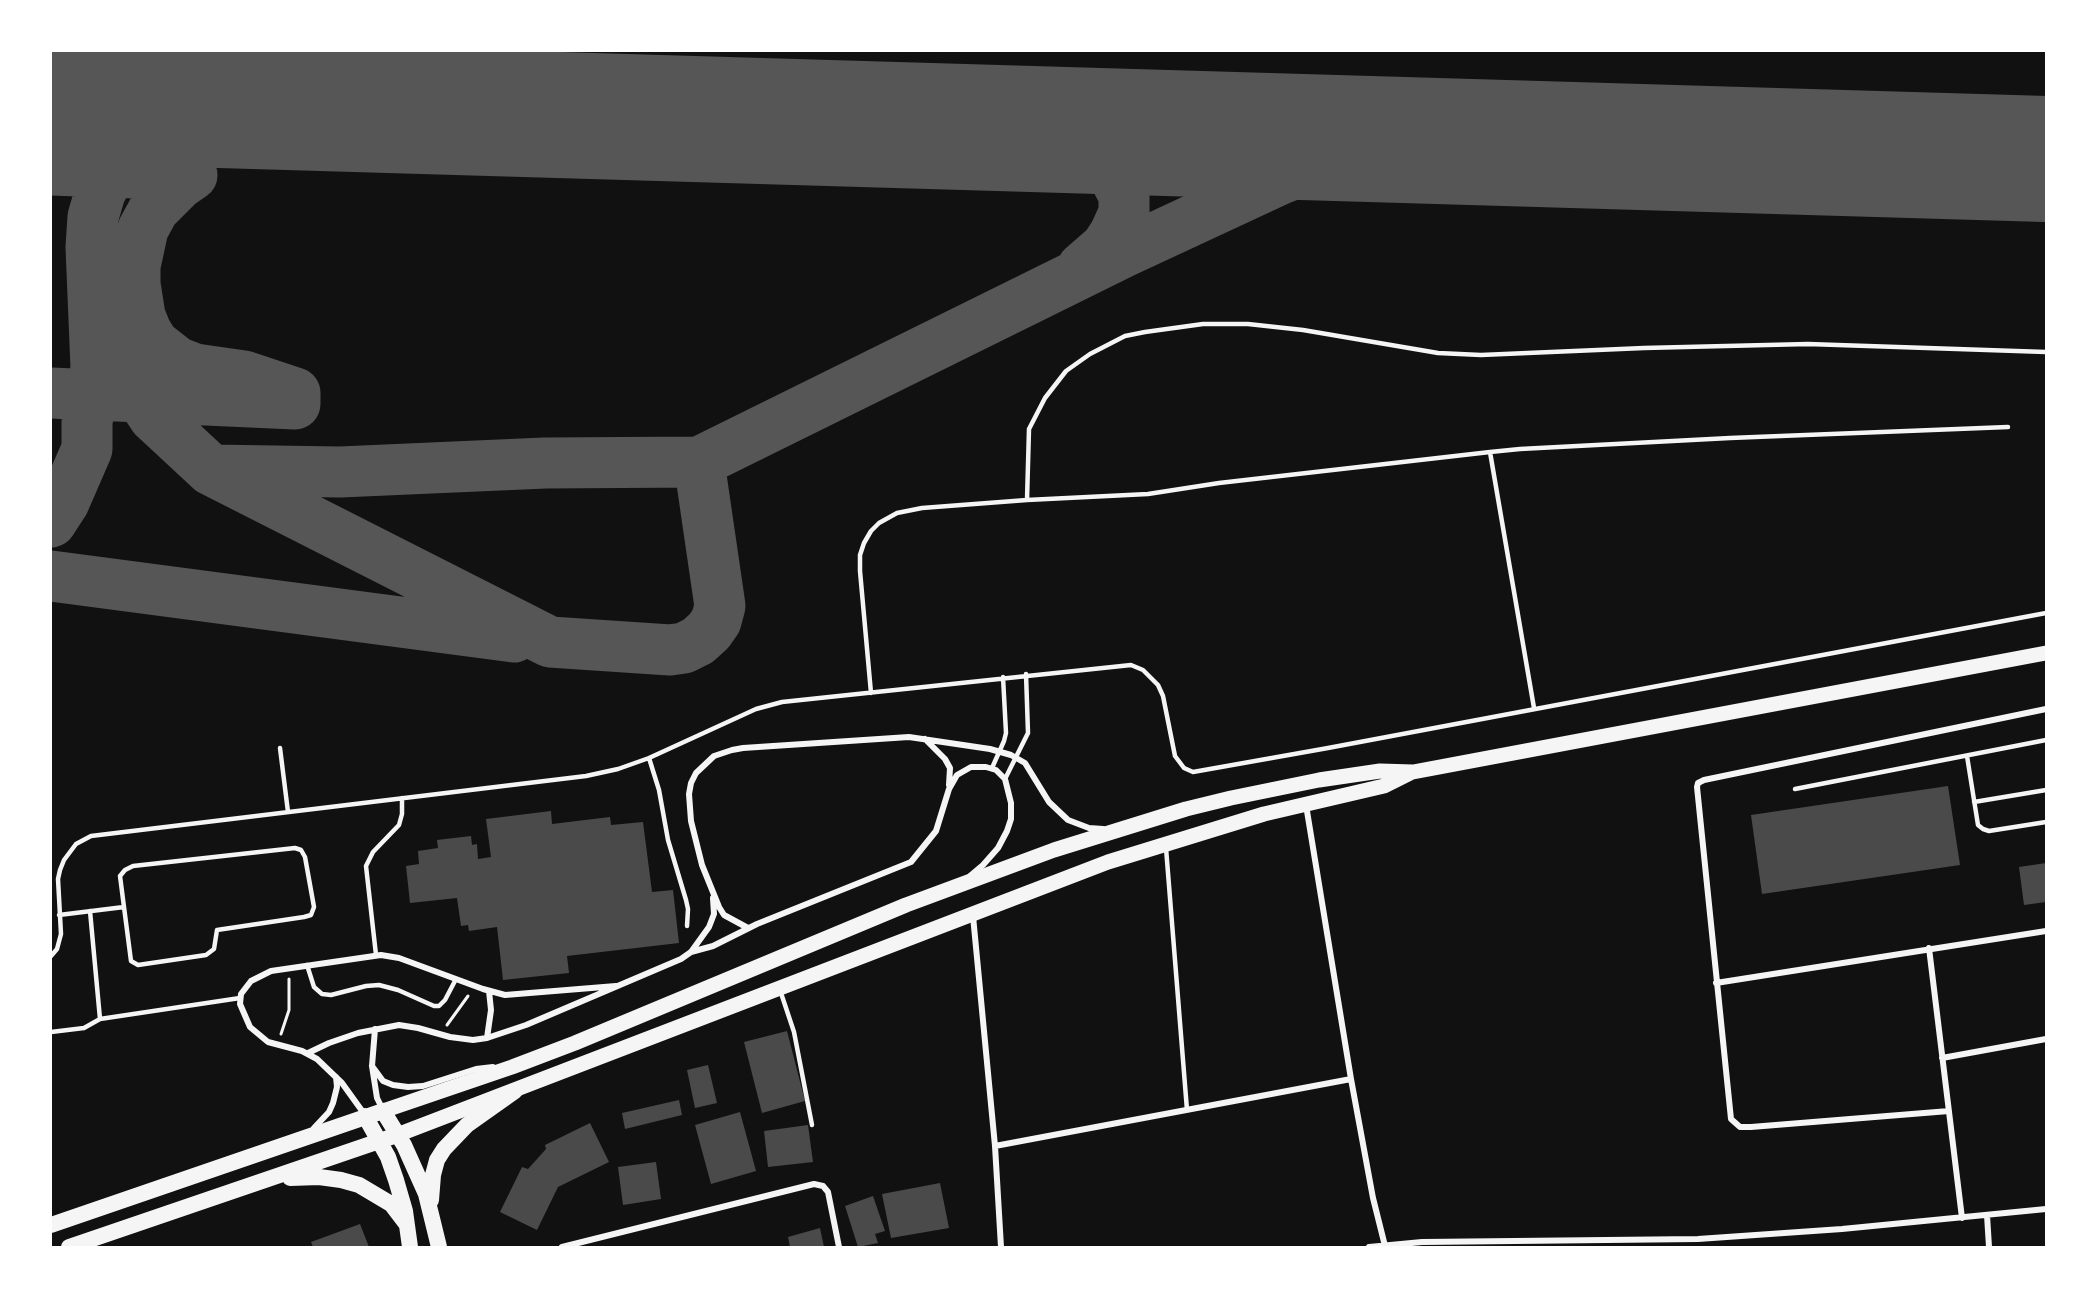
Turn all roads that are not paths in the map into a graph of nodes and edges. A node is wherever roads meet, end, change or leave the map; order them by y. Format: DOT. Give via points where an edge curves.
graph roads {
  1 [pos="2046,352"];
  2 [pos="2008,428"];
  3 [pos="1490,452"];
  4 [pos="1027,500"];
  5 [pos="2046,613"];
  6 [pos="2046,652"];
  7 [pos="1026,674"];
  8 [pos="1003,677"];
  9 [pos="871,693"];
  10 [pos="1534,708"];
  11 [pos="2046,709"];
  12 [pos="923,738"];
  13 [pos="2046,740"];
  14 [pos="280,748"];
  15 [pos="1000,752"];
  16 [pos="1966,756"];
  17 [pos="650,758"];
  18 [pos="1016,758"];
  19 [pos="993,768"];
  20 [pos="1413,772"];
  21 [pos="1005,779"];
  22 [pos="949,789"];
  23 [pos="1795,789"];
  24 [pos="2046,790"];
  25 [pos="402,798"];
  26 [pos="1974,802"];
  27 [pos="1306,804"];
  28 [pos="288,812"];
  29 [pos="2046,822"];
  30 [pos="1129,826"];
  31 [pos="1165,843"];
  32 [pos="943,892"];
  33 [pos="713,895"];
  34 [pos="124,907"];
  35 [pos="90,911"];
  36 [pos="973,912"];
  37 [pos="59,915"];
  38 [pos="687,926"];
  39 [pos="748,928"];
  40 [pos="2046,931"];
  41 [pos="1929,948"];
  42 [pos="691,952"];
  43 [pos="376,955"];
  44 [pos="51,956"];
  45 [pos="307,965"];
  46 [pos="456,979"];
  47 [pos="1716,983"];
  48 [pos="616,986"];
  49 [pos="779,988"];
  50 [pos="489,991"];
  51 [pos="240,998"];
  52 [pos="100,1019"];
  53 [pos="375,1029"];
  54 [pos="51,1032"];
  55 [pos="487,1038"];
  56 [pos="2046,1039"];
  57 [pos="308,1053"];
  58 [pos="1942,1058"];
  59 [pos="372,1066"];
  60 [pos="512,1067"];
  61 [pos="336,1076"];
  62 [pos="1351,1079"];
  63 [pos="515,1091"];
  64 [pos="1187,1110"];
  65 [pos="384,1111"];
  66 [pos="1948,1111"];
  67 [pos="365,1116"];
  68 [pos="812,1125"];
  69 [pos="398,1135"];
  70 [pos="300,1139"];
  71 [pos="380,1141"];
  72 [pos="995,1146"];
  73 [pos="274,1178"];
  74 [pos="2046,1209"];
  75 [pos="431,1210"];
  76 [pos="1987,1215"];
  77 [pos="1962,1218"];
  78 [pos="51,1225"];
  79 [pos="407,1226"];
  80 [pos="1385,1246"];
  81 [pos="69,1247"];
  82 [pos="410,1247"];
  83 [pos="439,1247"];
  84 [pos="562,1247"];
  85 [pos="838,1247"];
  86 [pos="1001,1247"];
  87 [pos="1370,1247"];
  88 [pos="1989,1247"];
  1 -- 4 [label="lane" via="1808,344 1481,355 1438,353 1248,324 1203,324 1145,332 1125,336 1090,354 1066,371 1045,398 1029,429"];
  2 -- 3 [label="lane"];
  3 -- 4 [label="lane" via="1148,494"];
  3 -- 10 [label="lane"];
  4 -- 9 [label="lane" via="907,510 887,517 871,531 860,555 860,571"];
  5 -- 10 [label="lane"];
  6 -- 20 [label="main road"];
  7 -- 8 [label="lane"];
  7 -- 10 [label="lane" via="1137,666 1158,685 1175,756 1193,772"];
  7 -- 18 [label="lane" via="1028,734"];
  8 -- 9 [label="lane"];
  8 -- 15 [label="lane" via="1006,733"];
  9 -- 17 [label="lane" via="756,709"];
  11 -- 47 [label="street" via="1698,783"];
  12 -- 15 [label="street"];
  12 -- 22 [label="street" via="950,768"];
  12 -- 33 [label="street" via="743,748 714,756 696,773 689,795 694,836"];
  13 -- 16 [label="lane"];
  14 -- 28 [label="lane"];
  15 -- 18 [label="street"];
  15 -- 19 [label="lane"];
  16 -- 23 [label="lane"];
  16 -- 26 [label="lane"];
  17 -- 25 [label="lane" via="586,776"];
  17 -- 38 [label="lane" via="686,900"];
  18 -- 21 [label="lane"];
  18 -- 30 [label="street" via="1028,766 1049,802 1068,820 1089,828"];
  19 -- 21 [label="street"];
  19 -- 22 [label="street" via="966,769"];
  20 -- 27 [label="main road" via="1384,786"];
  20 -- 30 [label="main road" via="1380,771 1319,780 1231,798"];
  21 -- 32 [label="street" via="1011,811 1003,839 976,872"];
  22 -- 39 [label="street" via="936,831 911,862"];
  24 -- 26 [label="lane"];
  25 -- 28 [label="lane"];
  25 -- 43 [label="lane" via="399,825 373,852 366,866"];
  26 -- 29 [label="lane" via="1978,825 1989,831"];
  27 -- 31 [label="main road"];
  27 -- 62 [label="street"];
  28 -- 37 [label="lane" via="101,834 82,840 69,852 60,870"];
  30 -- 32 [label="main road"];
  31 -- 36 [label="main road"];
  31 -- 64 [label="lane"];
  32 -- 60 [label="main road"];
  33 -- 39 [label="street" via="724,915"];
  33 -- 42 [label="street" via="712,921"];
  34 -- 34 [label="lane" via="131,961 138,965 206,955 214,949 217,930 304,917 311,915 314,907 305,856 295,848 133,866 120,876"];
  34 -- 35 [label="lane"];
  35 -- 37 [label="lane"];
  35 -- 52 [label="lane"];
  36 -- 49 [label="main road"];
  36 -- 72 [label="street"];
  37 -- 44 [label="lane" via="60,941"];
  39 -- 42 [label="street" via="713,946"];
  40 -- 41 [label="street"];
  41 -- 47 [label="street"];
  41 -- 58 [label="street"];
  42 -- 48 [label="street"];
  43 -- 45 [label="street"];
  43 -- 46 [label="street" via="399,958"];
  45 -- 46 [label="lane" via="314,987 322,994 379,985 432,1006 444,1002"];
  45 -- 51 [label="street" via="256,977"];
  46 -- 50 [label="street"];
  47 -- 66 [label="street" via="1728,1109 1740,1127"];
  48 -- 50 [label="street" via="514,995"];
  48 -- 55 [label="street" via="563,1011"];
  49 -- 63 [label="main road"];
  49 -- 68 [label="lane" via="794,1032"];
  50 -- 55 [label="street"];
  51 -- 52 [label="lane"];
  51 -- 57 [label="street" via="250,1027 262,1038"];
  52 -- 54 [label="lane" via="84,1028"];
  53 -- 55 [label="street" via="399,1025 462,1039"];
  53 -- 57 [label="street"];
  53 -- 59 [label="street"];
  56 -- 58 [label="street"];
  57 -- 61 [label="street"];
  58 -- 66 [label="street"];
  59 -- 60 [label="street" via="383,1081 408,1087 476,1069"];
  59 -- 65 [label="street" via="376,1098"];
  60 -- 65 [label="main road"];
  61 -- 67 [label="street"];
  61 -- 70 [label="street" via="336,1096 329,1112"];
  62 -- 64 [label="street"];
  62 -- 80 [label="street"];
  63 -- 69 [label="main road"];
  63 -- 75 [label="highway" via="467,1125 444,1149 432,1175"];
  64 -- 72 [label="street"];
  65 -- 67 [label="highway"];
  65 -- 69 [label="highway"];
  66 -- 77 [label="street"];
  67 -- 70 [label="highway"];
  67 -- 71 [label="highway"];
  69 -- 71 [label="highway"];
  69 -- 75 [label="highway"];
  70 -- 78 [label="highway"];
  71 -- 73 [label="highway"];
  71 -- 79 [label="highway" via="396,1180"];
  72 -- 86 [label="street"];
  73 -- 79 [label="highway" via="319,1177 358,1185 391,1203"];
  73 -- 81 [label="highway"];
  74 -- 76 [label="street"];
  75 -- 83 [label="highway"];
  76 -- 77 [label="street"];
  76 -- 88 [label="street"];
  77 -- 80 [label="street" via="1698,1239 1422,1242"];
  79 -- 82 [label="highway"];
  80 -- 87 [label="street"];
  84 -- 85 [label="street" via="814,1184 828,1192"];
}
